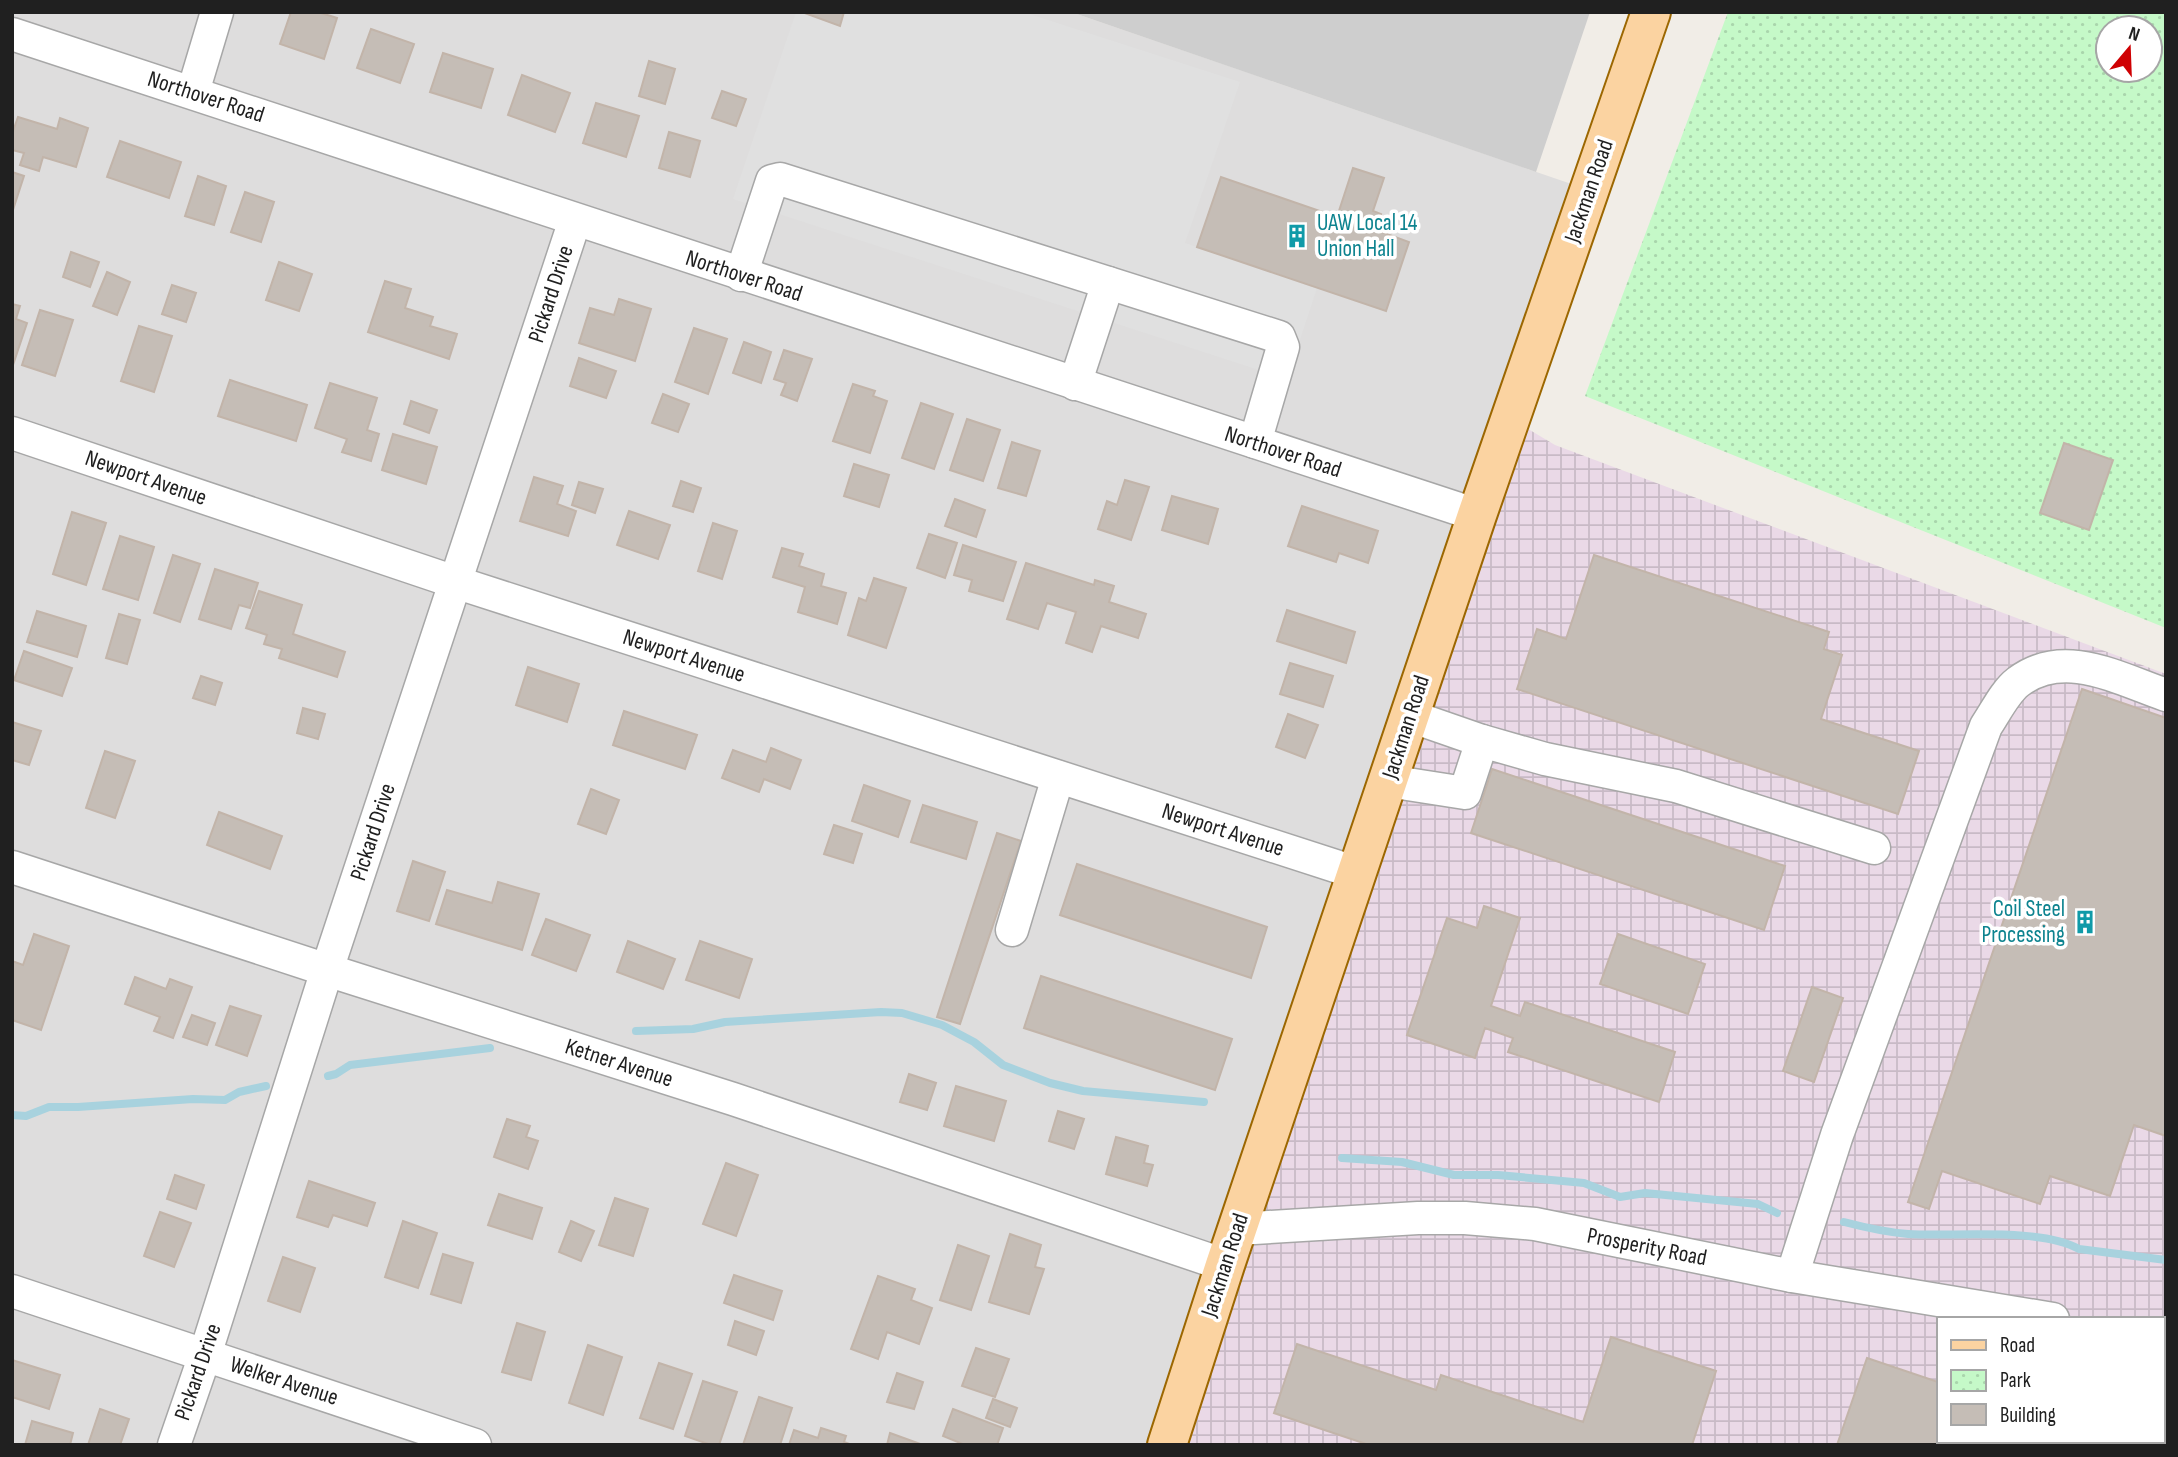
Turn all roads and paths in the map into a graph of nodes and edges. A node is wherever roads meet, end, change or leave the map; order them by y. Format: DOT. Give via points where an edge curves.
graph roads {
  1 [pos="217,12"];
  2 [pos="1651,12"];
  3 [pos="12,34"];
  4 [pos="193,92"];
  5 [pos="575,220"];
  6 [pos="741,275"];
  7 [pos="1108,283"];
  8 [pos="1075,384"];
  9 [pos="12,433"];
  10 [pos="1255,443"];
  11 [pos="1477,515"];
  12 [pos="455,582"];
  13 [pos="2166,695"];
  14 [pos="1410,716"];
  15 [pos="1482,741"];
  16 [pos="1058,777"];
  17 [pos="1388,781"];
  18 [pos="1874,848"];
  19 [pos="12,867"];
  20 [pos="1357,873"];
  21 [pos="1012,930"];
  22 [pos="327,970"];
  23 [pos="1237,1229"];
  24 [pos="1225,1265"];
  25 [pos="1793,1276"];
  26 [pos="12,1291"];
  27 [pos="2041,1317"];
  28 [pos="205,1355"];
  29 [pos="174,1445"];
  30 [pos="475,1445"];
  31 [pos="1167,1445"];
  1 -- 4 [label="street"];
  2 -- 11 [label="main road, Jackman Road"];
  3 -- 4 [label="street, Northover Road"];
  4 -- 5 [label="street, Northover Road"];
  5 -- 6 [label="street, Northover Road"];
  5 -- 12 [label="street, Pickard Drive"];
  6 -- 7 [label="street" via="772,181 780,178"];
  6 -- 8 [label="street, Northover Road"];
  7 -- 8 [label="street"];
  7 -- 10 [label="street" via="1279,337 1283,347"];
  8 -- 10 [label="street, Northover Road"];
  9 -- 12 [label="street, Newport Avenue"];
  10 -- 11 [label="street, Northover Road"];
  11 -- 14 [label="main road, Jackman Road"];
  12 -- 16 [label="street, Newport Avenue"];
  12 -- 22 [label="street, Pickard Drive"];
  13 -- 25 [label="street" via="2082,665 2046,668 2017,683 1986,726 1837,1135"];
  14 -- 15 [label="street"];
  14 -- 17 [label="main road, Jackman Road"];
  15 -- 17 [label="street" via="1465,793"];
  15 -- 18 [label="street" via="1676,786"];
  16 -- 20 [label="street, Newport Avenue"];
  16 -- 21 [label="street"];
  17 -- 20 [label="main road, Jackman Road"];
  19 -- 22 [label="street, Ketner Avenue"];
  20 -- 23 [label="main road, Jackman Road"];
  22 -- 24 [label="street, Ketner Avenue" via="733,1098"];
  22 -- 28 [label="street, Pickard Drive"];
  23 -- 24 [label="main road, Jackman Road"];
  23 -- 25 [label="street, Prosperity Road" via="1465,1218 1535,1224"];
  24 -- 31 [label="main road, Jackman Road"];
  25 -- 27 [label="street, Prosperity Road"];
  26 -- 28 [label="street, Welker Avenue"];
  28 -- 29 [label="street, Pickard Drive"];
  28 -- 30 [label="street, Welker Avenue"];
}
